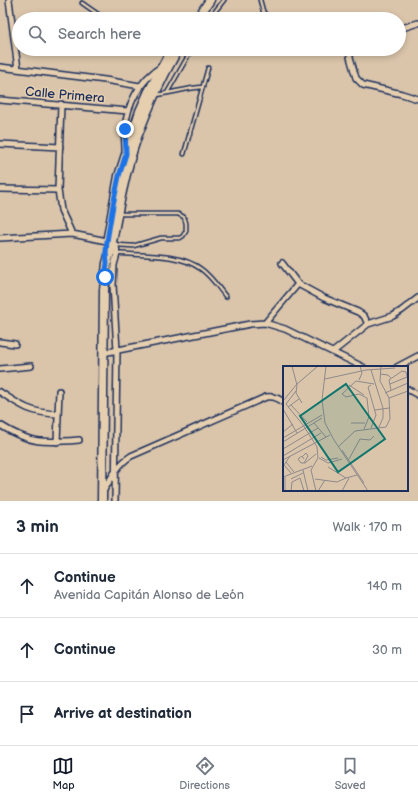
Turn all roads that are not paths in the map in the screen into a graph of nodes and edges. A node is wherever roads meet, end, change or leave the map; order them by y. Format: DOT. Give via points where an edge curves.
graph roads {
  1 [pos="9,0"];
  2 [pos="203,0"];
  3 [pos="210,0"];
  4 [pos="224,0"];
  5 [pos="260,0"];
  6 [pos="82,2"];
  7 [pos="96,12"];
  8 [pos="195,12"];
  9 [pos="202,12"];
  10 [pos="215,12"];
  11 [pos="264,12"];
  12 [pos="12,22"];
  13 [pos="418,23"];
  14 [pos="406,27"];
  15 [pos="17,56"];
  16 [pos="168,56"];
  17 [pos="174,56"];
  18 [pos="188,56"];
  19 [pos="350,56"];
  20 [pos="162,66"];
  21 [pos="0,67"];
  22 [pos="208,68"];
  23 [pos="18,69"];
  24 [pos="140,86"];
  25 [pos="203,87"];
  26 [pos="151,94"];
  27 [pos="167,94"];
  28 [pos="418,99"];
  29 [pos="0,100"];
  30 [pos="61,104"];
  31 [pos="128,111"];
  32 [pos="0,144"];
  33 [pos="60,147"];
  34 [pos="126,154"];
  35 [pos="184,154"];
  36 [pos="0,189"];
  37 [pos="58,190"];
  38 [pos="115,214"];
  39 [pos="72,234"];
  40 [pos="0,238"];
  41 [pos="112,243"];
  42 [pos="111,253"];
  43 [pos="282,262"];
  44 [pos="298,284"];
  45 [pos="226,297"];
  46 [pos="418,298"];
  47 [pos="266,323"];
  48 [pos="368,324"];
  49 [pos="0,342"];
  50 [pos="15,344"];
  51 [pos="117,350"];
  52 [pos="333,352"];
  53 [pos="104,353"];
  54 [pos="418,356"];
  55 [pos="31,366"];
  56 [pos="361,366"];
  57 [pos="399,366"];
  58 [pos="0,369"];
  59 [pos="408,390"];
  60 [pos="59,391"];
  61 [pos="0,392"];
  62 [pos="418,395"];
  63 [pos="283,402"];
  64 [pos="58,414"];
  65 [pos="0,425"];
  66 [pos="79,440"];
  67 [pos="57,442"];
  68 [pos="115,470"];
  69 [pos="102,498"];
  70 [pos="115,501"];
  1 -- 12 [label="street"];
  2 -- 8 [label="main road"];
  3 -- 9 [label="main road"];
  4 -- 10 [label="lane"];
  5 -- 11 [label="lane"];
  6 -- 7 [label="lane"];
  13 -- 14 [label="street"];
  15 -- 23 [label="street"];
  16 -- 20 [label="main road"];
  17 -- 26 [label="main road"];
  18 -- 27 [label="lane"];
  19 -- 28 [label="street" via="356,78 362,85"];
  20 -- 24 [label="street" via="151,73"];
  20 -- 26 [label="main road"];
  21 -- 23 [label="street"];
  22 -- 25 [label="lane"];
  23 -- 24 [label="street"];
  24 -- 31 [label="street"];
  25 -- 27 [label="lane"];
  25 -- 35 [label="lane"];
  26 -- 27 [label="lane"];
  26 -- 34 [label="main road"];
  26 -- 38 [label="main road"];
  29 -- 30 [label="street, Calle Primera"];
  30 -- 31 [label="street, Calle Primera"];
  30 -- 33 [label="street"];
  31 -- 34 [label="street" via="125,129"];
  32 -- 33 [label="street"];
  33 -- 37 [label="street"];
  34 -- 38 [label="main road" via="119,176"];
  36 -- 37 [label="street"];
  37 -- 39 [label="street" via="62,210"];
  38 -- 41 [label="main road"];
  38 -- 41 [label="lane" via="178,214 186,222 185,234 180,238 161,238 133,246"];
  39 -- 40 [label="street"];
  39 -- 41 [label="street"];
  41 -- 42 [label="main road"];
  42 -- 45 [label="lane" via="167,257 192,263 203,270"];
  42 -- 51 [label="street"];
  42 -- 53 [label="main road" via="107,263 104,290"];
  43 -- 44 [label="street"];
  44 -- 47 [label="street"];
  44 -- 48 [label="street" via="358,312 364,316"];
  46 -- 48 [label="street" via="392,316"];
  47 -- 51 [label="street"];
  47 -- 52 [label="street" via="285,329"];
  48 -- 52 [label="street"];
  49 -- 50 [label="street"];
  51 -- 53 [label="street"];
  51 -- 68 [label="street"];
  52 -- 56 [label="street"];
  53 -- 69 [label="main road"];
  54 -- 57 [label="street"];
  55 -- 58 [label="street"];
  59 -- 62 [label="street"];
  60 -- 64 [label="street"];
  61 -- 64 [label="street" via="32,411"];
  63 -- 68 [label="street" via="270,396 260,400 131,456"];
  64 -- 67 [label="street"];
  65 -- 67 [label="street" via="30,440"];
  66 -- 67 [label="street"];
  68 -- 69 [label="street"];
  68 -- 70 [label="street"];
}
